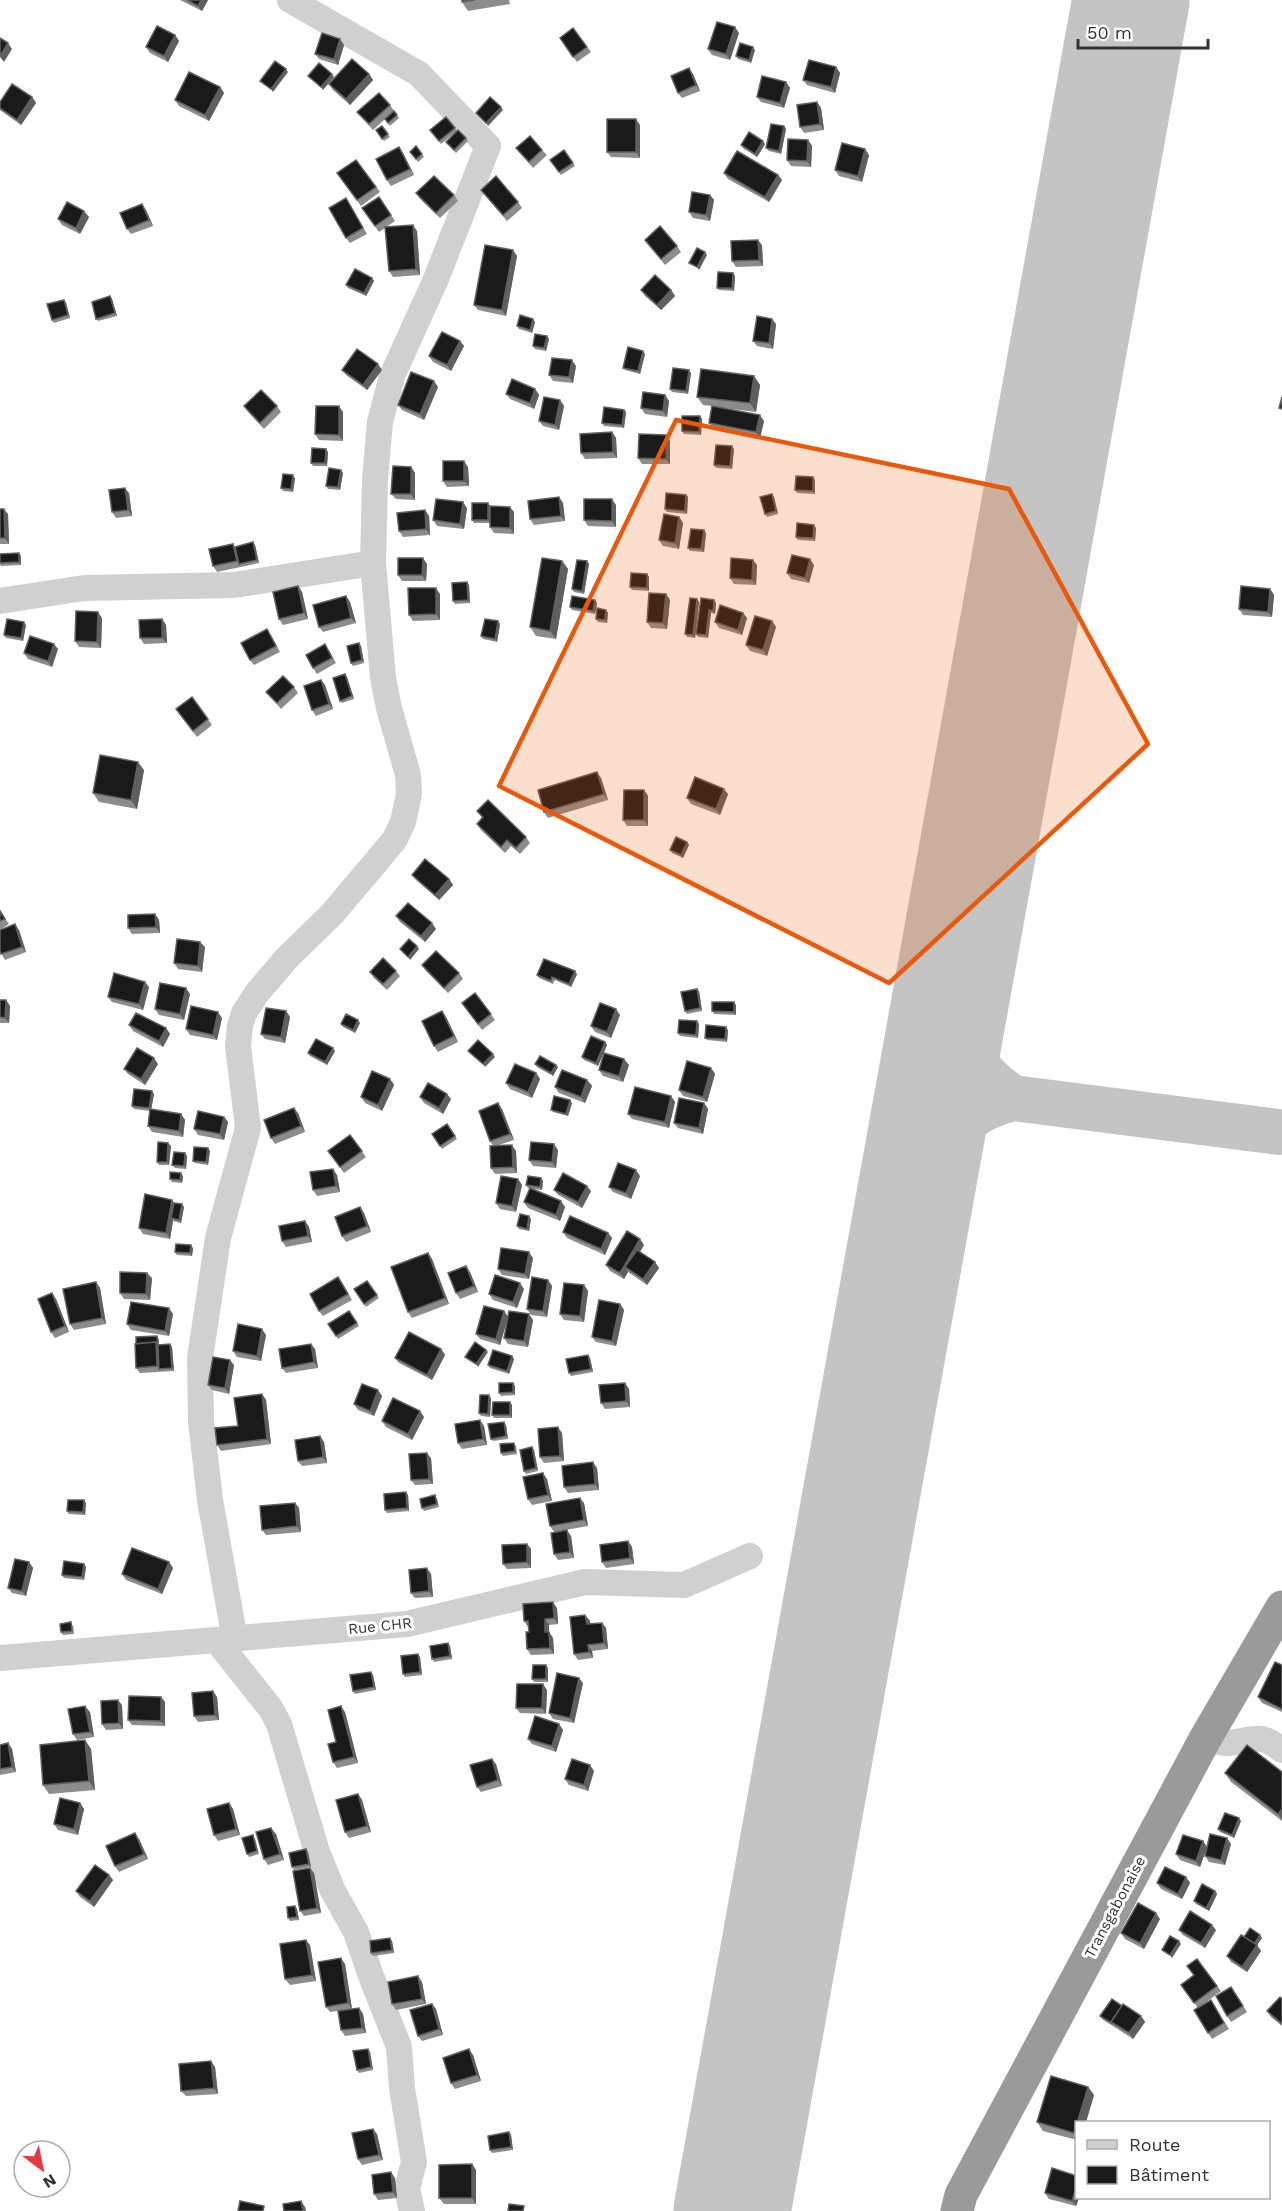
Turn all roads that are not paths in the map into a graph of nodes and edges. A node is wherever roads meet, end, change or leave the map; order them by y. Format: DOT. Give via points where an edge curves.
graph roads {
  1 [pos="290,0"];
  2 [pos="373,563"];
  3 [pos="0,601"];
  4 [pos="750,1556"];
  5 [pos="1282,1607"];
  6 [pos="226,1641"];
  7 [pos="0,1658"];
  8 [pos="1205,1739"];
  9 [pos="1282,1750"];
  10 [pos="964,2206"];
  11 [pos="412,2211"];
  1 -- 2 [label="street" via="419,74 488,146 436,279 392,376 380,422"];
  2 -- 3 [label="street" via="234,585 84,588"];
  2 -- 6 [label="street" via="383,678 408,775 403,822 395,839 332,914 257,993 240,1026 238,1046 248,1128 218,1238 200,1358 201,1421"];
  4 -- 6 [label="street, Rue CHR" via="684,1585 585,1582 407,1624"];
  5 -- 8 [label="highway, Transgabonaise"];
  6 -- 7 [label="street, Rue CHR"];
  6 -- 11 [label="street" via="279,1724 317,1852 356,1932 399,2047 414,2162 407,2189"];
  8 -- 9 [label="street" via="1227,1743 1256,1737"];
  8 -- 10 [label="highway, Transgabonaise"];
}
